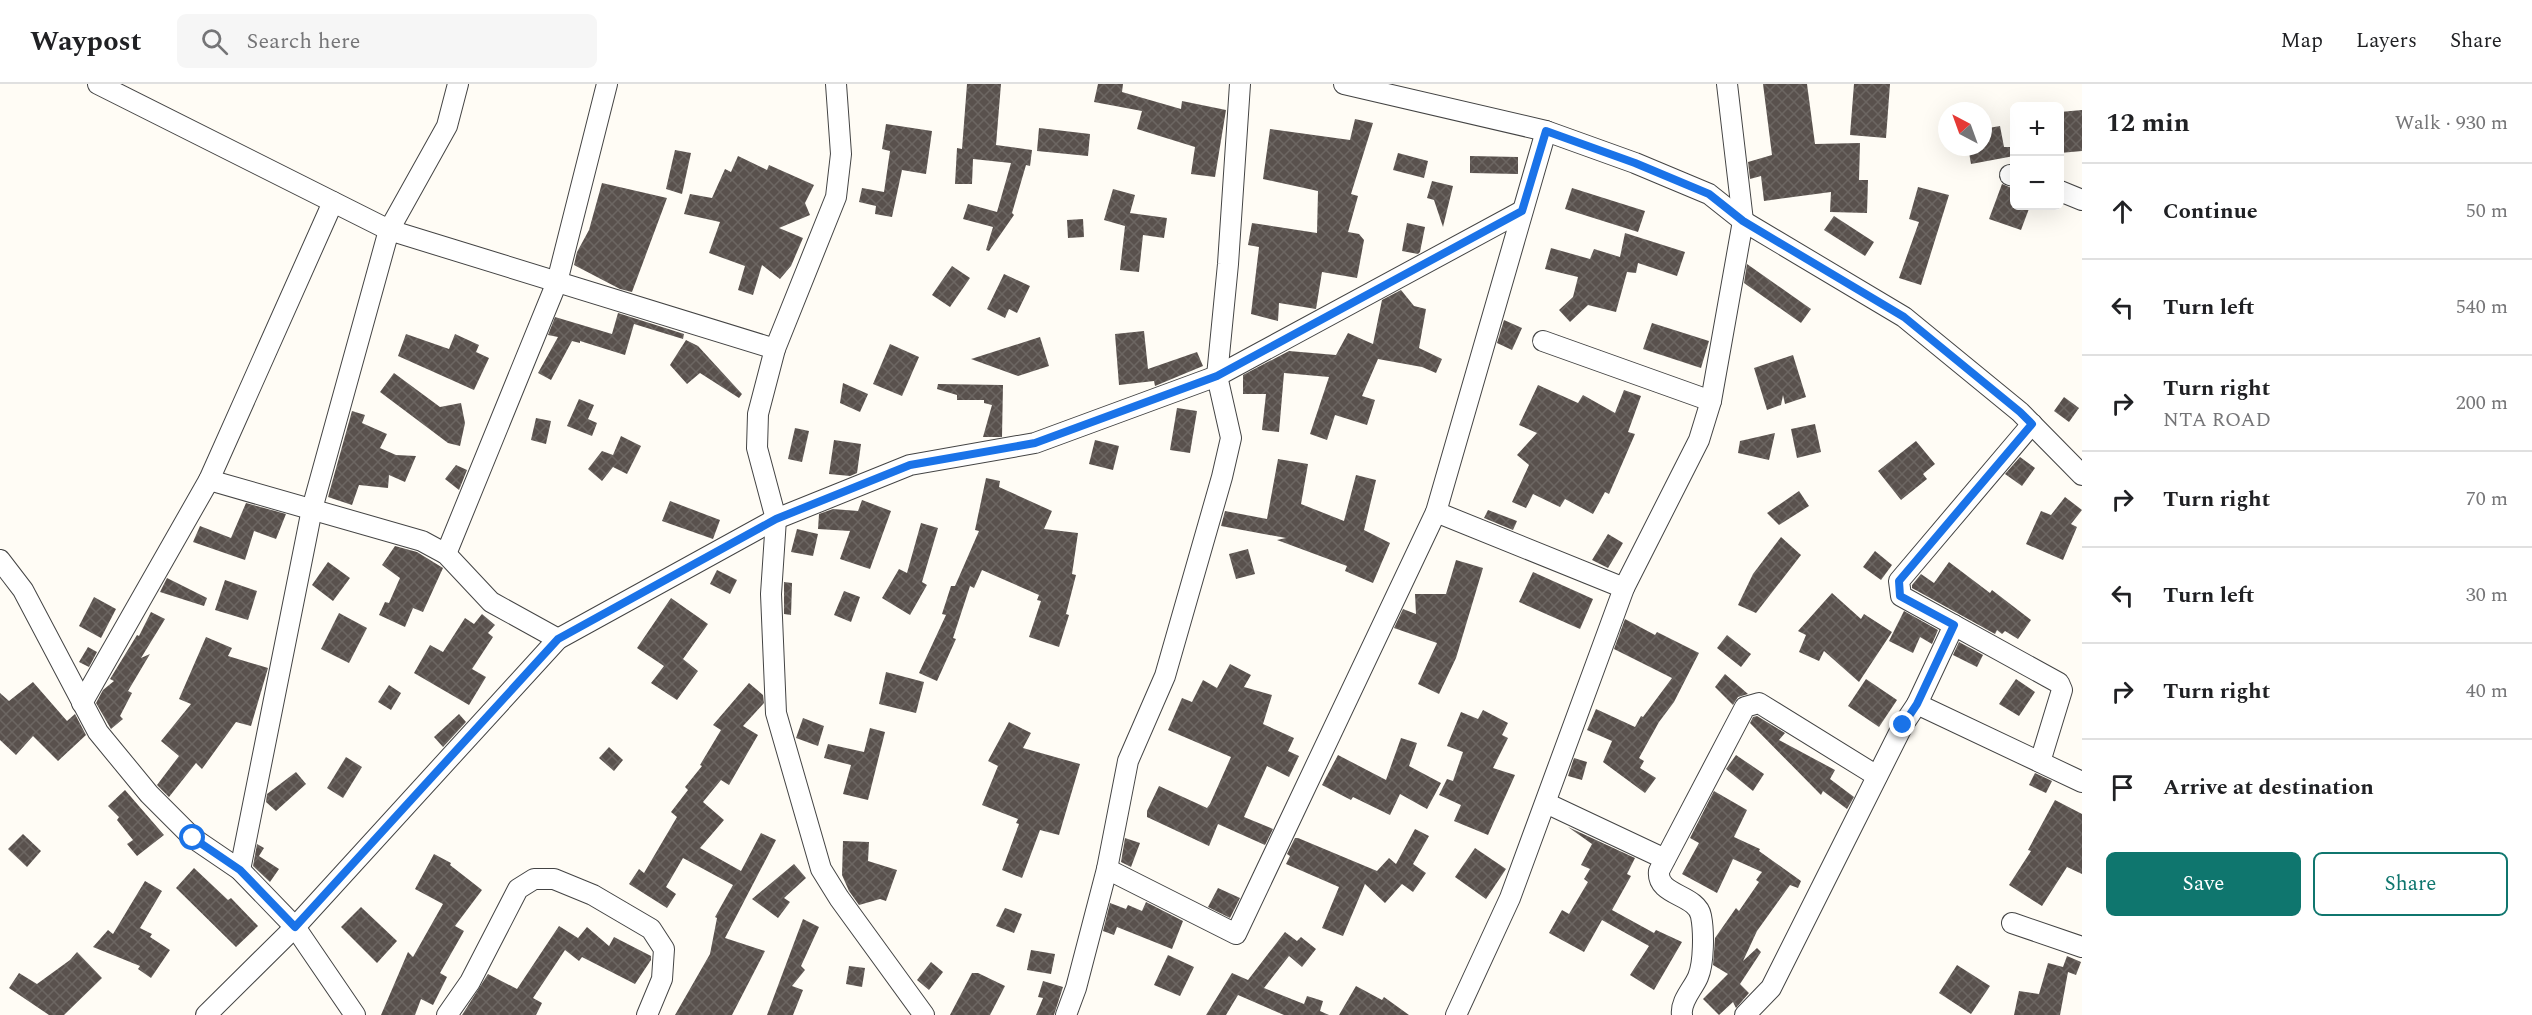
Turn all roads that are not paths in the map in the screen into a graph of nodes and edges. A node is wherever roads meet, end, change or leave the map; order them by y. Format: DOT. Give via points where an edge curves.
graph roads {
  1 [pos="99,84"];
  2 [pos="458,84"];
  3 [pos="607,84"];
  4 [pos="836,84"];
  5 [pos="1240,84"];
  6 [pos="1344,84"];
  7 [pos="1727,84"];
  8 [pos="1546,131"];
  9 [pos="2064,193"];
  10 [pos="2082,200"];
  11 [pos="333,202"];
  12 [pos="1522,211"];
  13 [pos="1743,221"];
  14 [pos="389,230"];
  15 [pos="557,282"];
  16 [pos="1543,341"];
  17 [pos="775,350"];
  18 [pos="1217,376"];
  19 [pos="1711,401"];
  20 [pos="2032,424"];
  21 [pos="2082,475"];
  22 [pos="209,480"];
  23 [pos="312,509"];
  24 [pos="1436,512"];
  25 [pos="776,519"];
  26 [pos="446,554"];
  27 [pos="0,560"];
  28 [pos="1624,588"];
  29 [pos="1954,625"];
  30 [pos="558,639"];
  31 [pos="82,703"];
  32 [pos="1917,704"];
  33 [pos="2040,762"];
  34 [pos="1877,776"];
  35 [pos="2082,782"];
  36 [pos="1546,803"];
  37 [pos="1665,859"];
  38 [pos="1107,868"];
  39 [pos="240,870"];
  40 [pos="2012,923"];
  41 [pos="295,927"];
  42 [pos="2082,947"];
  43 [pos="206,1015"];
  44 [pos="355,1015"];
  45 [pos="447,1015"];
  46 [pos="647,1015"];
  47 [pos="924,1015"];
  48 [pos="1066,1015"];
  49 [pos="1456,1015"];
  50 [pos="1682,1015"];
  51 [pos="1744,1015"];
  1 -- 11 [label="street"];
  2 -- 14 [label="street" via="447,126"];
  3 -- 15 [label="street"];
  4 -- 17 [label="street" via="841,154 836,197"];
  5 -- 18 [label="street"];
  6 -- 8 [label="street"];
  7 -- 13 [label="street"];
  8 -- 12 [label="street"];
  8 -- 13 [label="street" via="1709,194"];
  9 -- 10 [label="street"];
  11 -- 14 [label="street"];
  11 -- 22 [label="street"];
  12 -- 18 [label="street"];
  12 -- 24 [label="street"];
  13 -- 19 [label="street"];
  13 -- 20 [label="street" via="1904,317"];
  14 -- 15 [label="street"];
  14 -- 23 [label="street"];
  15 -- 17 [label="street"];
  15 -- 26 [label="street"];
  16 -- 19 [label="street"];
  17 -- 25 [label="street" via="758,414 757,448"];
  18 -- 25 [label="street" via="1035,443 910,465"];
  18 -- 38 [label="street" via="1231,438 1165,676 1128,761"];
  19 -- 28 [label="street" via="1699,440"];
  20 -- 21 [label="street"];
  20 -- 29 [label="street" via="1899,581 1900,596"];
  22 -- 23 [label="street"];
  22 -- 31 [label="street"];
  23 -- 26 [label="street" via="422,541"];
  23 -- 39 [label="street"];
  24 -- 28 [label="street"];
  24 -- 38 [label="street" via="1236,934"];
  25 -- 30 [label="street"];
  25 -- 47 [label="street" via="771,594 776,713 821,869"];
  26 -- 30 [label="street" via="491,602"];
  27 -- 31 [label="street" via="22,590"];
  28 -- 36 [label="street"];
  29 -- 32 [label="street"];
  29 -- 33 [label="street" via="2059,683 2062,690"];
  30 -- 41 [label="street"];
  31 -- 39 [label="street" via="98,732 149,794 193,838"];
  32 -- 33 [label="street"];
  32 -- 34 [label="street"];
  33 -- 35 [label="street"];
  34 -- 37 [label="street" via="1759,703 1750,704"];
  34 -- 51 [label="street" via="1771,988"];
  36 -- 37 [label="street"];
  36 -- 49 [label="street" via="1510,898"];
  37 -- 50 [label="street" via="1658,877 1662,885 1692,904 1701,916 1701,967"];
  38 -- 48 [label="street"];
  39 -- 41 [label="street"];
  40 -- 42 [label="street"];
  41 -- 43 [label="street"];
  41 -- 44 [label="street"];
  45 -- 46 [label="street" via="470,982 518,889 534,879 554,879 593,895 651,929 664,949 662,979"];
}
